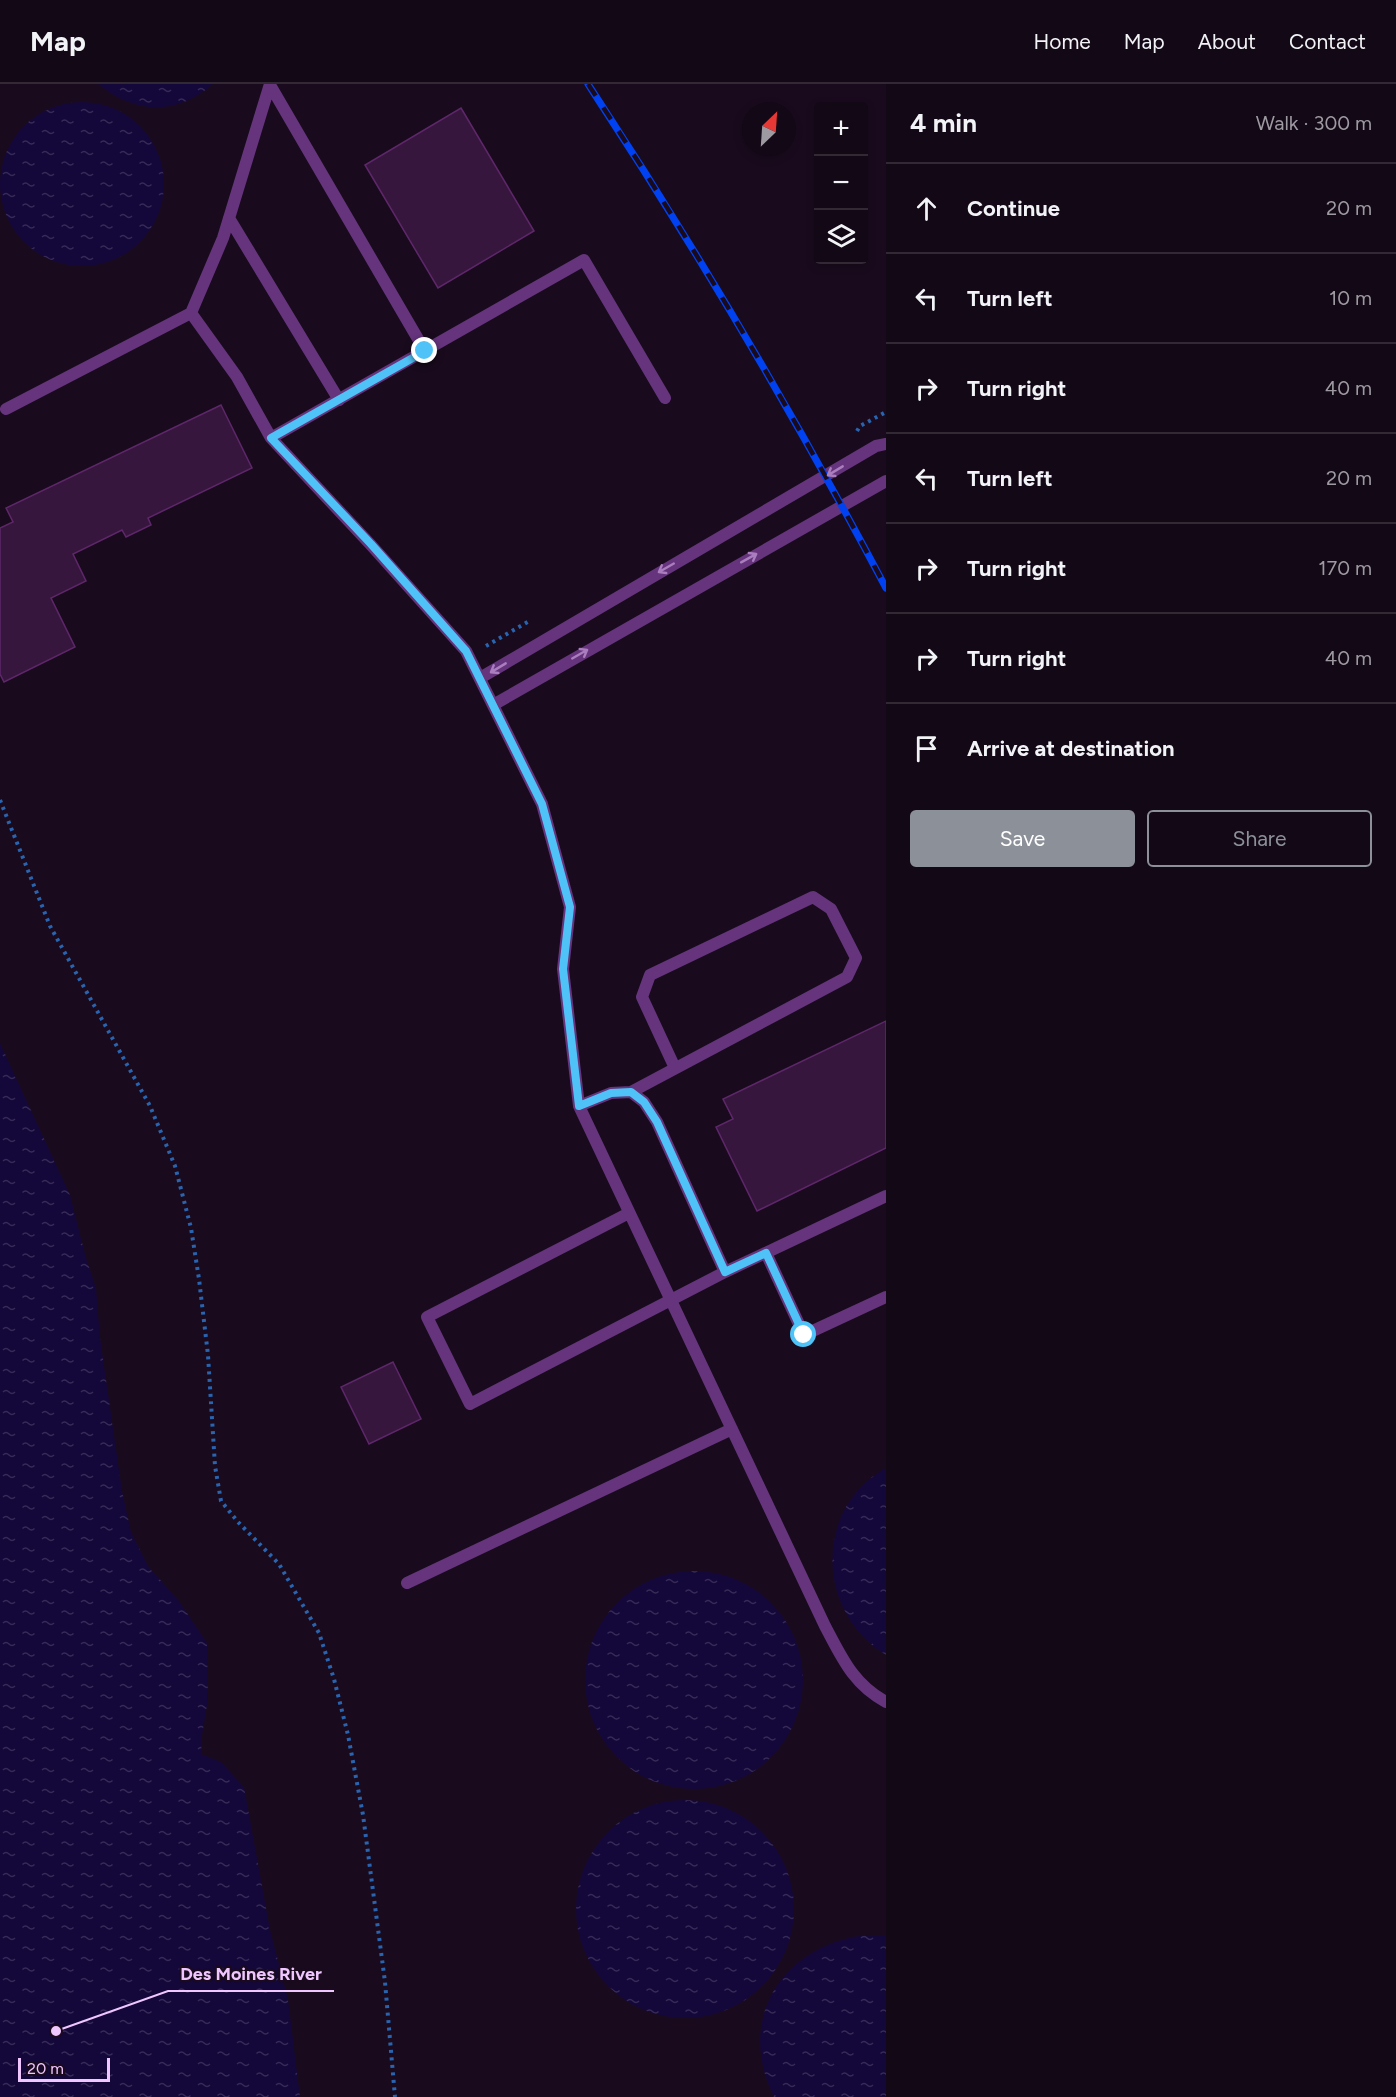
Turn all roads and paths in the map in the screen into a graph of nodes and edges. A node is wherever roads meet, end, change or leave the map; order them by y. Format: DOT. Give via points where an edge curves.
graph roads {
  1 [pos="270,85"];
  2 [pos="229,218"];
  3 [pos="190,313"];
  4 [pos="425,351"];
  5 [pos="665,398"];
  6 [pos="339,400"];
  7 [pos="6,409"];
  8 [pos="271,438"];
  9 [pos="886,444"];
  10 [pos="886,482"];
  11 [pos="480,678"];
  12 [pos="493,705"];
  13 [pos="0,800"];
  14 [pos="675,1068"];
  15 [pos="631,1092"];
  16 [pos="579,1106"];
  17 [pos="886,1196"];
  18 [pos="629,1214"];
  19 [pos="766,1253"];
  20 [pos="725,1272"];
  21 [pos="886,1296"];
  22 [pos="671,1300"];
  23 [pos="732,1429"];
  24 [pos="406,1582"];
  25 [pos="886,1702"];
  26 [pos="395,2097"];
  1 -- 2 [label="lane"];
  1 -- 4 [label="lane"];
  2 -- 3 [label="lane"];
  2 -- 6 [label="lane"];
  3 -- 7 [label="lane"];
  3 -- 8 [label="lane" via="237,377"];
  4 -- 5 [label="lane" via="584,260"];
  4 -- 6 [label="lane"];
  6 -- 8 [label="lane"];
  8 -- 11 [label="lane" via="466,651"];
  9 -- 11 [label="lane, one-way" via="876,446"];
  12 -- 10 [label="lane, one-way"];
  11 -- 12 [label="lane"];
  12 -- 16 [label="lane" via="542,804 570,907 563,969"];
  13 -- 26 [label="path" via="50,926 150,1106 175,1166 199,1279 221,1501 279,1564 320,1633 348,1735 363,1815 385,1982"];
  14 -- 14 [label="lane" via="847,977 856,958 831,909 813,897 650,975 642,997"];
  14 -- 15 [label="lane"];
  15 -- 16 [label="lane" via="611,1093"];
  15 -- 20 [label="lane" via="644,1102 657,1122"];
  16 -- 18 [label="lane"];
  17 -- 19 [label="lane"];
  18 -- 22 [label="lane"];
  18 -- 22 [label="lane" via="426,1317 470,1404"];
  19 -- 20 [label="lane"];
  19 -- 21 [label="lane" via="804,1335"];
  20 -- 22 [label="lane"];
  22 -- 23 [label="lane"];
  23 -- 24 [label="lane"];
  23 -- 25 [label="lane" via="850,1672 871,1694"];
}
